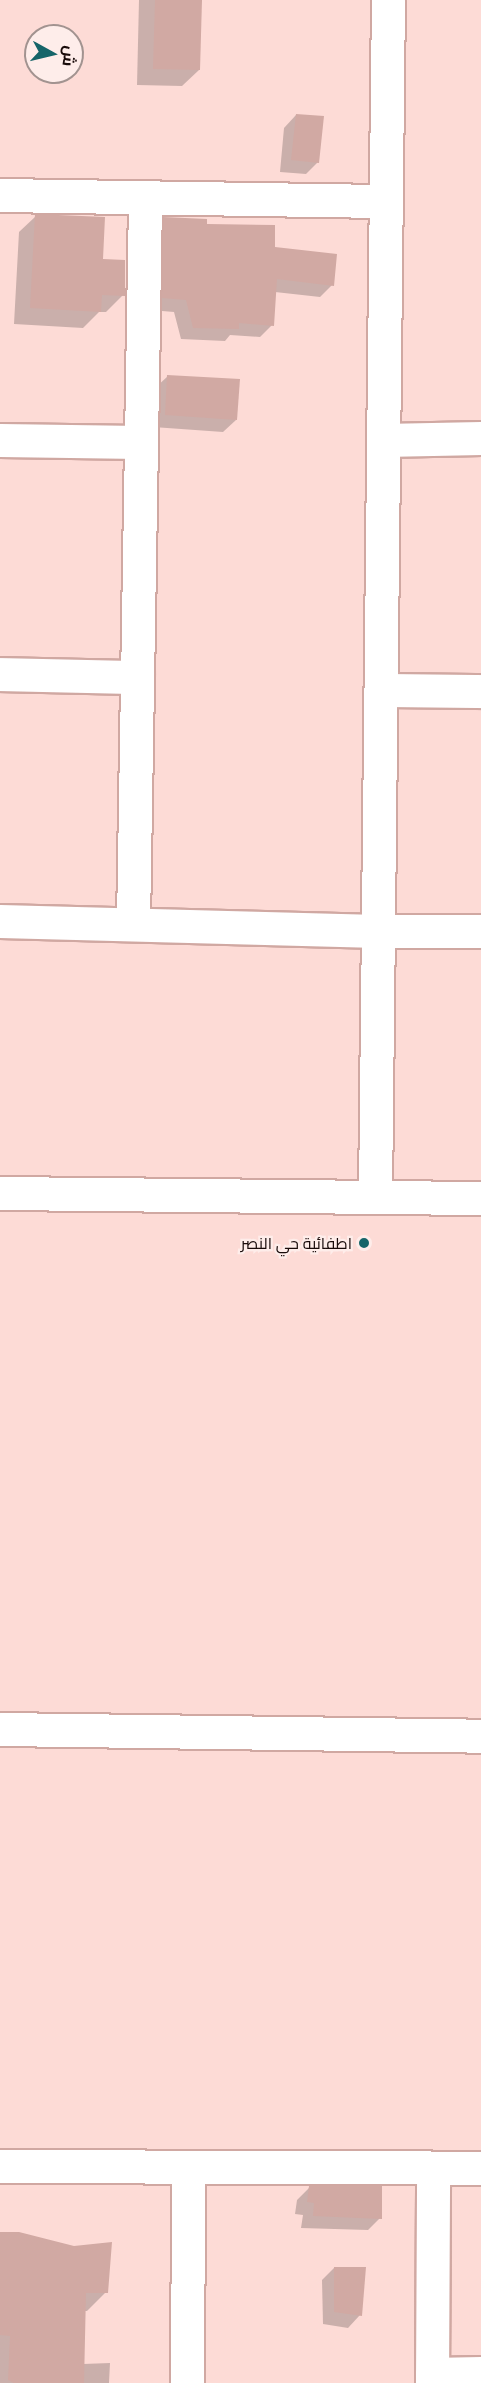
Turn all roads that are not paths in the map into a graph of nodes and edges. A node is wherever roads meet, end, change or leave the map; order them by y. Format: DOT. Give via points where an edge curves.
graph roads {
  1 [pos="388,0"];
  2 [pos="0,195"];
  3 [pos="145,197"];
  4 [pos="386,201"];
  5 [pos="481,438"];
  6 [pos="0,440"];
  7 [pos="383,440"];
  8 [pos="140,442"];
  9 [pos="0,674"];
  10 [pos="137,677"];
  11 [pos="381,690"];
  12 [pos="481,692"];
  13 [pos="0,921"];
  14 [pos="132,924"];
  15 [pos="378,931"];
  16 [pos="481,931"];
  17 [pos="0,1193"];
  18 [pos="375,1197"];
  19 [pos="481,1198"];
  20 [pos="0,1729"];
  21 [pos="481,1736"];
  22 [pos="0,2166"];
  23 [pos="188,2167"];
  24 [pos="481,2168"];
  25 [pos="433,2169"];
  26 [pos="481,2373"];
  27 [pos="432,2378"];
  28 [pos="187,2383"];
  1 -- 4 [label="street"];
  2 -- 3 [label="street"];
  3 -- 4 [label="street"];
  3 -- 8 [label="street"];
  4 -- 7 [label="street"];
  5 -- 7 [label="street"];
  6 -- 8 [label="street"];
  7 -- 11 [label="street"];
  8 -- 10 [label="street"];
  9 -- 10 [label="street"];
  10 -- 14 [label="street"];
  11 -- 12 [label="street"];
  11 -- 15 [label="street"];
  13 -- 14 [label="street"];
  14 -- 15 [label="street"];
  15 -- 16 [label="street"];
  15 -- 18 [label="street"];
  17 -- 18 [label="street"];
  18 -- 19 [label="street"];
  20 -- 21 [label="street"];
  22 -- 23 [label="street"];
  23 -- 25 [label="street"];
  23 -- 28 [label="street"];
  24 -- 25 [label="street"];
  25 -- 27 [label="street"];
  26 -- 27 [label="street"];
}
